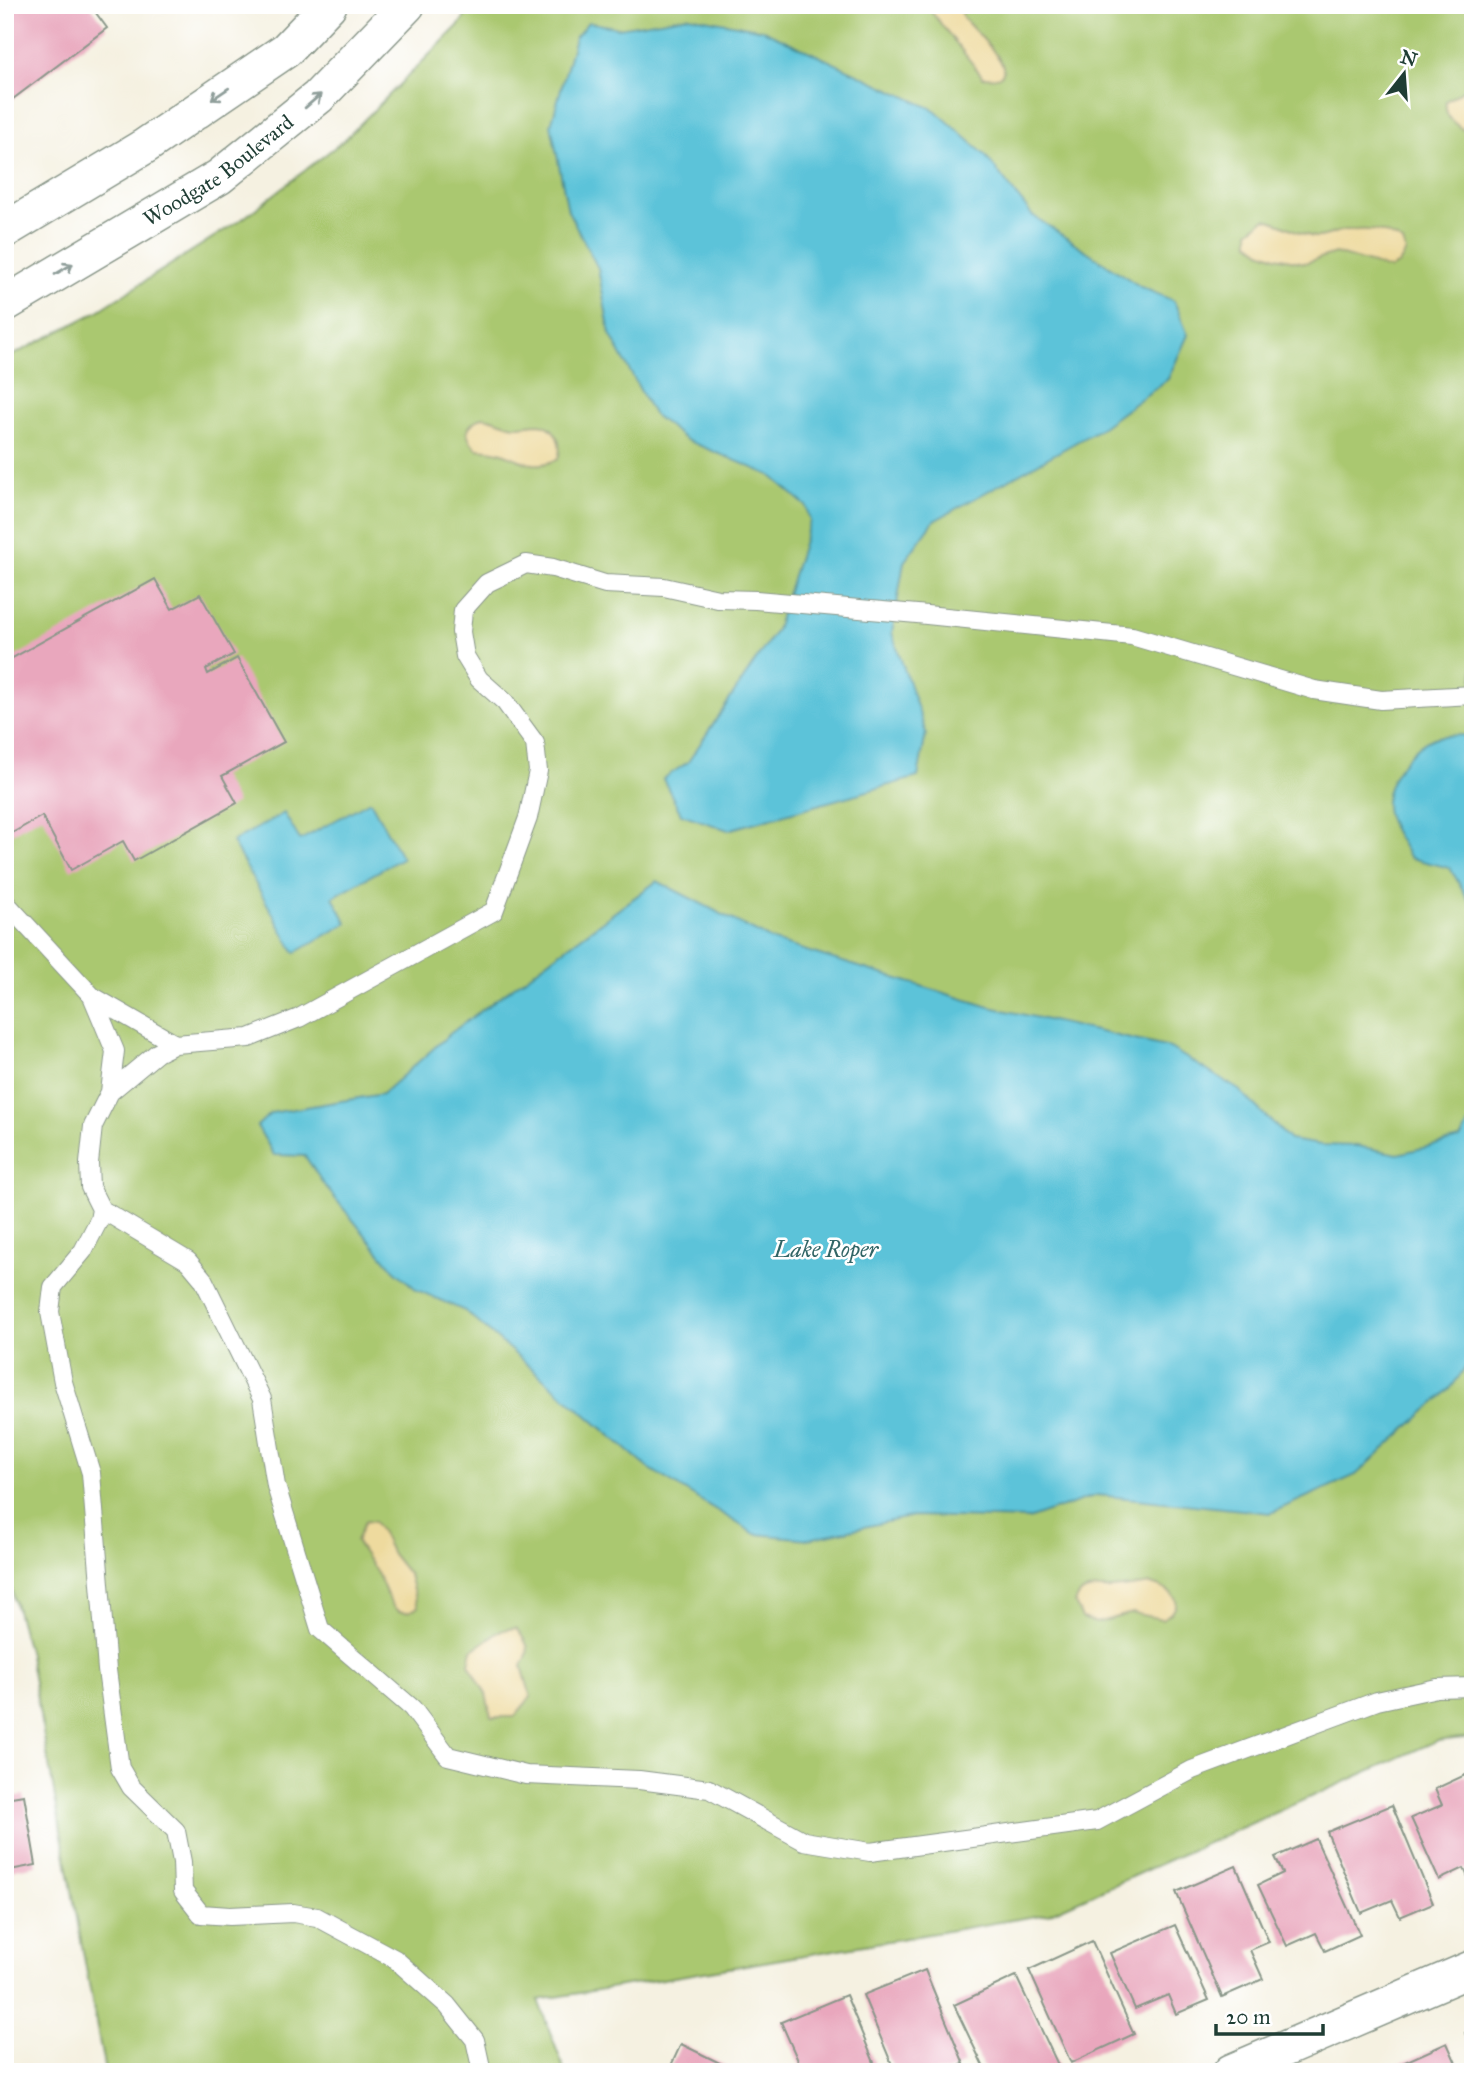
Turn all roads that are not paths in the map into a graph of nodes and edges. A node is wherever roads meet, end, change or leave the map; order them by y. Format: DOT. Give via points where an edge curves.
graph roads {
  1 [pos="329,5"];
  2 [pos="407,5"];
  3 [pos="5,230"];
  4 [pos="5,304"];
  5 [pos="1473,695"];
  6 [pos="5,902"];
  7 [pos="92,996"];
  8 [pos="175,1044"];
  9 [pos="110,1093"];
  10 [pos="101,1209"];
  11 [pos="1473,1687"];
  12 [pos="1473,1968"];
  13 [pos="482,2072"];
  14 [pos="1231,2072"];
  1 -- 3 [label="street, one-way" via="286,50 145,146"];
  4 -- 2 [label="street, Woodgate Boulevard, one-way" via="219,177 318,97"];
  5 -- 8 [label="lane" via="1381,700 1314,690 1132,636 718,599 664,587 605,584 526,564 487,583 463,610 465,656 479,679 505,702 535,743 538,771 528,818 494,911 299,1018 248,1038"];
  6 -- 7 [label="lane"];
  7 -- 8 [label="lane"];
  7 -- 9 [label="lane" via="115,1051"];
  8 -- 9 [label="lane" via="157,1053"];
  9 -- 10 [label="lane" via="93,1126 89,1163 90,1187"];
  10 -- 11 [label="lane" via="188,1261 203,1279 262,1399 276,1486 320,1629 412,1708 448,1756 526,1775 639,1780 709,1789 804,1841 870,1852 1097,1821 1192,1770 1377,1701 1437,1688"];
  10 -- 13 [label="lane" via="83,1251 53,1287 50,1312 63,1382 92,1473 107,1670 120,1768 131,1787 176,1831 183,1891 201,1914 317,1917 394,1959 447,2005 475,2040"];
  12 -- 14 [label="street"];
}
